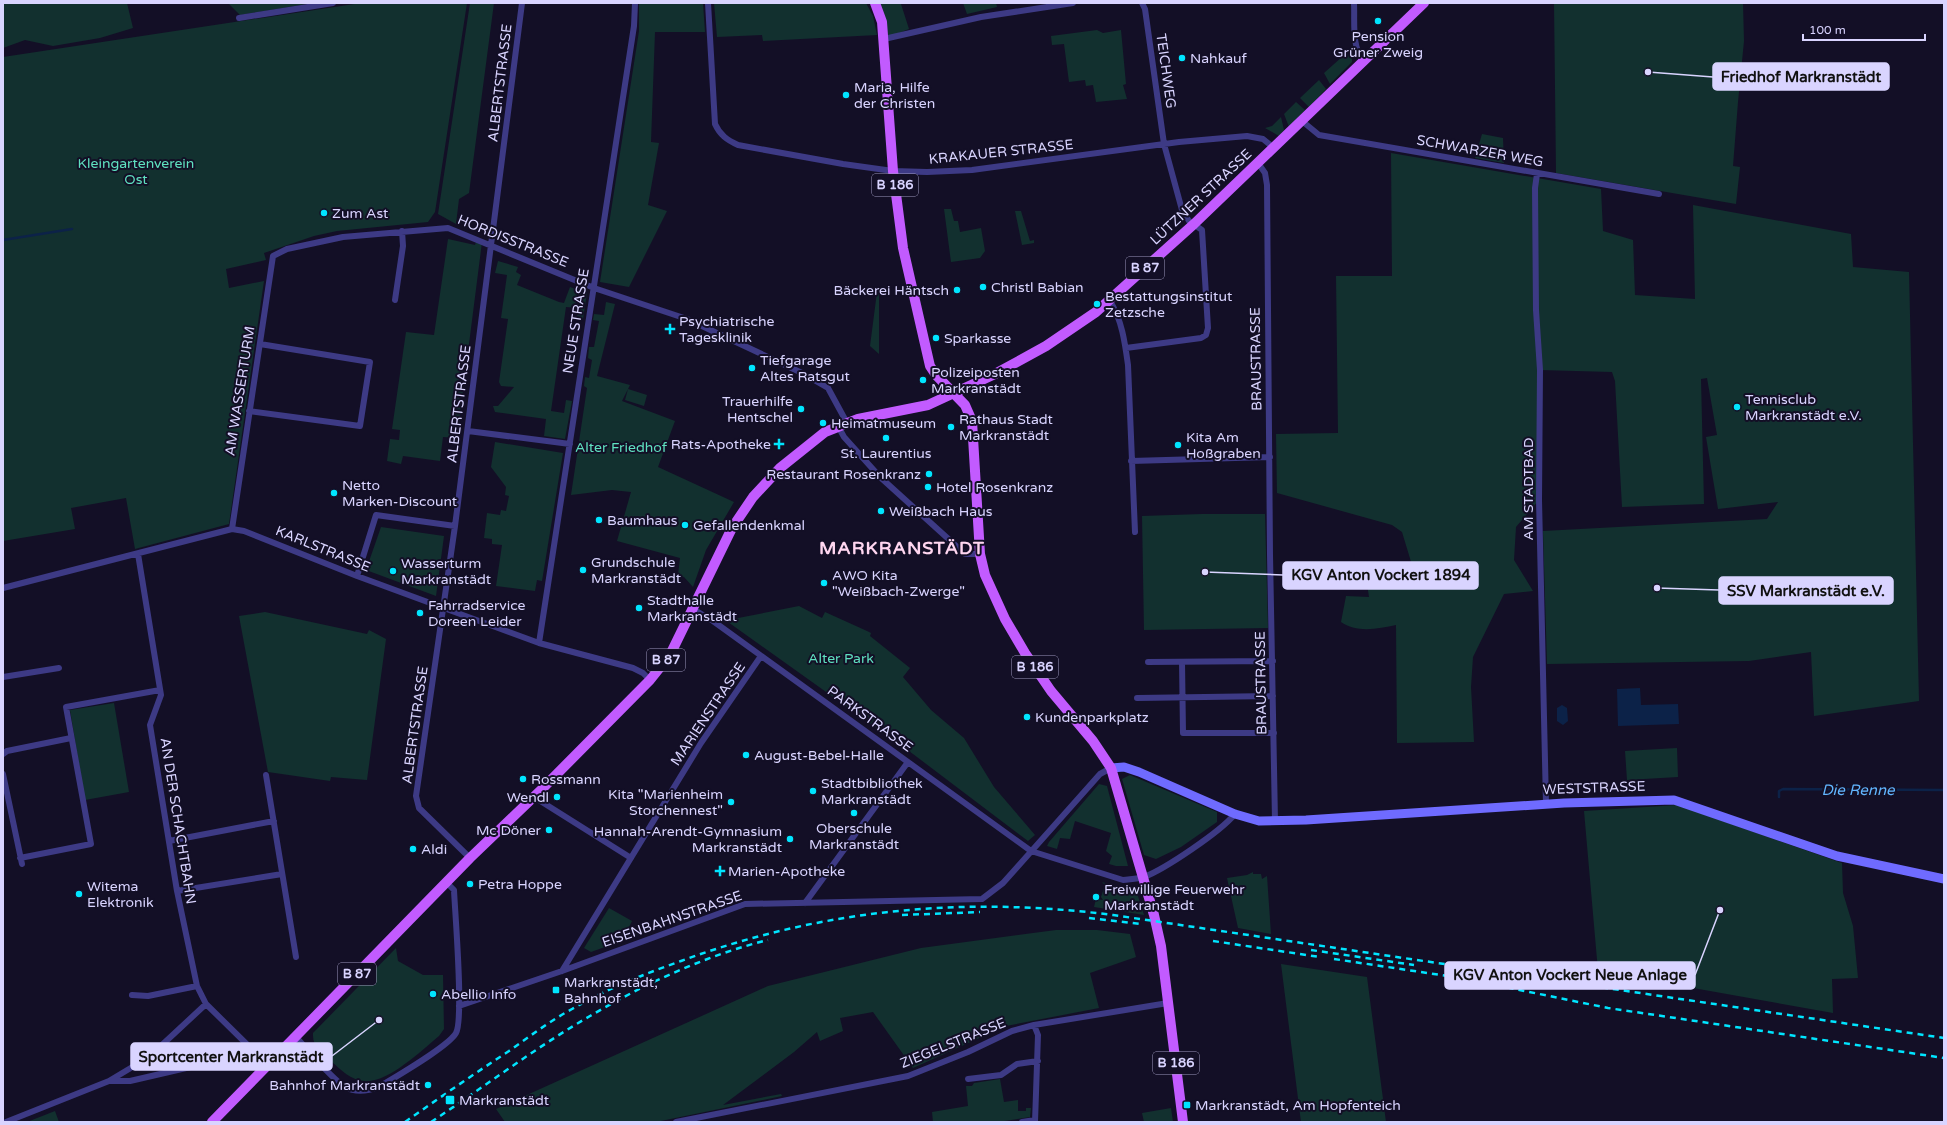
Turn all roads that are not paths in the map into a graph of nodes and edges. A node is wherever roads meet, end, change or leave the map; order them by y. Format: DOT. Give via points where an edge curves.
graph roads {
  1 [pos="333,3"];
  2 [pos="522,3"];
  3 [pos="635,3"];
  4 [pos="708,3"];
  5 [pos="875,3"];
  6 [pos="1073,3"];
  7 [pos="1142,3"];
  8 [pos="1354,3"];
  9 [pos="1424,3"];
  10 [pos="238,18"];
  11 [pos="884,39"];
  12 [pos="1364,61"];
  13 [pos="1302,121"];
  14 [pos="1164,144"];
  15 [pos="1274,148"];
  16 [pos="1258,163"];
  17 [pos="893,170"];
  18 [pos="1536,174"];
  19 [pos="1658,194"];
  20 [pos="1194,224"];
  21 [pos="402,231"];
  22 [pos="492,245"];
  23 [pos="273,256"];
  24 [pos="594,288"];
  25 [pos="395,300"];
  26 [pos="1110,301"];
  27 [pos="260,344"];
  28 [pos="1126,348"];
  29 [pos="371,354"];
  30 [pos="370,362"];
  31 [pos="953,393"];
  32 [pos="249,411"];
  33 [pos="843,424"];
  34 [pos="468,431"];
  35 [pos="570,444"];
  36 [pos="1270,457"];
  37 [pos="1131,461"];
  38 [pos="455,526"];
  39 [pos="232,529"];
  40 [pos="1135,532"];
  41 [pos="138,554"];
  42 [pos="980,554"];
  43 [pos="357,576"];
  44 [pos="3,588"];
  45 [pos="444,609"];
  46 [pos="693,609"];
  47 [pos="539,643"];
  48 [pos="761,656"];
  49 [pos="1273,661"];
  50 [pos="1148,662"];
  51 [pos="1182,662"];
  52 [pos="59,668"];
  53 [pos="3,677"];
  54 [pos="650,680"];
  55 [pos="160,690"];
  56 [pos="1273,696"];
  57 [pos="1182,697"];
  58 [pos="1138,698"];
  59 [pos="1274,733"];
  60 [pos="71,738"];
  61 [pos="3,754"];
  62 [pos="908,762"];
  63 [pos="1111,768"];
  64 [pos="3,774"];
  65 [pos="266,775"];
  66 [pos="534,797"];
  67 [pos="1546,804"];
  68 [pos="1235,814"];
  69 [pos="274,821"];
  70 [pos="1275,821"];
  71 [pos="169,842"];
  72 [pos="1031,851"];
  73 [pos="470,858"];
  74 [pos="631,858"];
  75 [pos="282,874"];
  76 [pos="1142,877"];
  77 [pos="1944,878"];
  78 [pos="447,883"];
  79 [pos="177,891"];
  80 [pos="805,902"];
  81 [pos="296,957"];
  82 [pos="562,971"];
  83 [pos="197,986"];
  84 [pos="132,995"];
  85 [pos="1168,1003"];
  86 [pos="206,1004"];
  87 [pos="459,1006"];
  88 [pos="1034,1025"];
  89 [pos="296,1037"];
  90 [pos="238,1056"];
  91 [pos="1038,1061"];
  92 [pos="268,1065"];
  93 [pos="968,1079"];
  94 [pos="110,1081"];
  95 [pos="698,1120"];
  96 [pos="1035,1121"];
  97 [pos="6,1122"];
  98 [pos="212,1122"];
  99 [pos="676,1122"];
  100 [pos="1022,1122"];
  101 [pos="1183,1122"];
  1 -- 10 [label="street"];
  2 -- 22 [label="street, ALBERTSTRASSE"];
  3 -- 24 [label="street, NEUE STRASSE" via="634,26"];
  4 -- 17 [label="street, KRAKAUER STRASSE" via="716,124 719,132 730,141 752,148"];
  5 -- 11 [label="main road, B 186" via="882,22"];
  6 -- 11 [label="street" via="981,17"];
  7 -- 14 [label="street, TEICHWEG" via="1145,9"];
  8 -- 12 [label="street" via="1356,48"];
  9 -- 12 [label="main road, LÜTZNER STRASSE / B 87"];
  11 -- 17 [label="main road, B 186"];
  12 -- 13 [label="main road, LÜTZNER STRASSE / B 87"];
  13 -- 15 [label="main road, LÜTZNER STRASSE / B 87"];
  13 -- 18 [label="street, SCHWARZER WEG" via="1319,135"];
  14 -- 15 [label="street, KRAKAUER STRASSE" via="1247,136 1263,139"];
  14 -- 17 [label="street, KRAKAUER STRASSE" via="972,170"];
  14 -- 20 [label="street, TEICHWEG" via="1182,210"];
  15 -- 16 [label="main road, LÜTZNER STRASSE / B 87"];
  16 -- 20 [label="main road, LÜTZNER STRASSE / B 87"];
  16 -- 36 [label="street, BRAUSTRASSE" via="1267,185"];
  17 -- 31 [label="main road, B 186" via="903,248 926,353 936,375"];
  18 -- 19 [label="street, SCHWARZER WEG"];
  18 -- 67 [label="street, AM STADTBAD" via="1536,310 1540,370 1539,500"];
  20 -- 26 [label="main road, LÜTZNER STRASSE / B 87"];
  20 -- 28 [label="street, TEICHWEG" via="1202,230 1208,328 1206,335 1201,338"];
  21 -- 22 [label="street, HORDISSTRASSE" via="448,228"];
  21 -- 23 [label="street, HORDISSTRASSE" via="337,239 287,249"];
  21 -- 25 [label="street"];
  22 -- 24 [label="street, HORDISSTRASSE"];
  22 -- 34 [label="street, ALBERTSTRASSE"];
  23 -- 27 [label="street, AM WASSERTURM"];
  24 -- 33 [label="street, HORDISSTRASSE" via="669,312 802,373 828,388"];
  24 -- 35 [label="street, NEUE STRASSE"];
  26 -- 28 [label="street" via="1118,314"];
  26 -- 31 [label="main road, LÜTZNER STRASSE / B 87" via="1046,346"];
  27 -- 30 [label="street"];
  27 -- 32 [label="street, AM WASSERTURM"];
  28 -- 37 [label="street"];
  29 -- 30 [label="street"];
  30 -- 32 [label="street" via="360,426"];
  31 -- 33 [label="main road, B 87" via="928,405"];
  31 -- 42 [label="main road, B 186" via="966,405 972,421"];
  32 -- 39 [label="street, AM WASSERTURM"];
  33 -- 42 [label="street, HORDISSTRASSE" via="844,436 880,477 965,554"];
  33 -- 46 [label="main road, B 87" via="821,434 780,468 753,497 732,528"];
  34 -- 35 [label="street"];
  34 -- 38 [label="street, ALBERTSTRASSE"];
  35 -- 47 [label="street, NEUE STRASSE"];
  36 -- 37 [label="street"];
  36 -- 49 [label="street, BRAUSTRASSE"];
  37 -- 40 [label="street"];
  38 -- 43 [label="street" via="376,515"];
  38 -- 45 [label="street, ALBERTSTRASSE"];
  39 -- 41 [label="street, KARLSTRASSE"];
  39 -- 43 [label="street, KARLSTRASSE" via="244,531"];
  41 -- 44 [label="street, KARLSTRASSE"];
  41 -- 55 [label="street, AN DER SCHACHTBAHN"];
  42 -- 63 [label="main road, B 186" via="985,575 1005,619 1025,653"];
  43 -- 45 [label="street, KARLSTRASSE"];
  45 -- 47 [label="street, KARLSTRASSE"];
  45 -- 73 [label="street, ALBERTSTRASSE" via="416,804"];
  46 -- 48 [label="street, PARKSTRASSE"];
  46 -- 54 [label="main road, B 87" via="670,655"];
  47 -- 54 [label="street, KARLSTRASSE" via="633,668"];
  48 -- 62 [label="street, PARKSTRASSE"];
  48 -- 74 [label="street, MARIENSTRASSE" via="701,743"];
  49 -- 51 [label="street"];
  49 -- 56 [label="street, BRAUSTRASSE"];
  50 -- 51 [label="street"];
  51 -- 57 [label="street"];
  52 -- 53 [label="street"];
  54 -- 66 [label="main road, B 87"];
  55 -- 60 [label="street" via="66,707"];
  55 -- 71 [label="street, AN DER SCHACHTBAHN" via="161,694 150,725"];
  56 -- 57 [label="street"];
  56 -- 59 [label="street, BRAUSTRASSE"];
  57 -- 58 [label="street"];
  57 -- 59 [label="street" via="1183,734"];
  59 -- 70 [label="street, BRAUSTRASSE"];
  60 -- 61 [label="street" via="7,751"];
  60 -- 64 [label="street" via="91,844 21,861"];
  62 -- 72 [label="street, PARKSTRASSE"];
  62 -- 80 [label="street"];
  63 -- 68 [label="main road, WESTSTRASSE" via="1124,767 1139,772"];
  63 -- 72 [label="street, EISENBAHNSTRASSE" via="1100,774"];
  63 -- 76 [label="main road, B 186"];
  65 -- 69 [label="street"];
  66 -- 73 [label="main road, B 87"];
  66 -- 74 [label="street"];
  67 -- 70 [label="main road, WESTSTRASSE"];
  67 -- 77 [label="main road, WESTSTRASSE" via="1674,800 1838,856"];
  68 -- 70 [label="main road, WESTSTRASSE" via="1259,821"];
  68 -- 76 [label="street, PARKSTRASSE" via="1219,829 1184,853"];
  69 -- 71 [label="street"];
  69 -- 75 [label="street"];
  71 -- 79 [label="street, AN DER SCHACHTBAHN"];
  72 -- 76 [label="street, PARKSTRASSE" via="1123,880"];
  72 -- 80 [label="street, EISENBAHNSTRASSE" via="1003,883 982,899"];
  73 -- 78 [label="main road, B 87"];
  74 -- 82 [label="street, MARIENSTRASSE"];
  75 -- 79 [label="street"];
  75 -- 81 [label="street"];
  76 -- 85 [label="main road, B 186" via="1160,939"];
  78 -- 87 [label="street" via="454,890"];
  78 -- 89 [label="main road, B 87"];
  79 -- 83 [label="street, AN DER SCHACHTBAHN"];
  80 -- 82 [label="street, EISENBAHNSTRASSE" via="745,904"];
  82 -- 87 [label="street, EISENBAHNSTRASSE"];
  83 -- 84 [label="street" via="148,996"];
  83 -- 86 [label="street, AN DER SCHACHTBAHN"];
  85 -- 88 [label="street, ZIEGELSTRASSE"];
  85 -- 101 [label="main road, B 186"];
  86 -- 92 [label="street, AN DER SCHACHTBAHN"];
  86 -- 94 [label="street" via="149,1057"];
  87 -- 89 [label="street" via="458,1026 452,1039 369,1091 357,1091 346,1087"];
  88 -- 91 [label="street" via="1038,1035"];
  88 -- 95 [label="street, ZIEGELSTRASSE" via="1012,1031 908,1076"];
  89 -- 92 [label="main road, B 87"];
  90 -- 94 [label="street" via="130,1081"];
  91 -- 93 [label="street" via="1017,1064 1001,1075"];
  91 -- 96 [label="street"];
  92 -- 98 [label="main road, B 87"];
  94 -- 97 [label="street"];
  95 -- 99 [label="street, ZIEGELSTRASSE"];
  96 -- 100 [label="street"];
}
